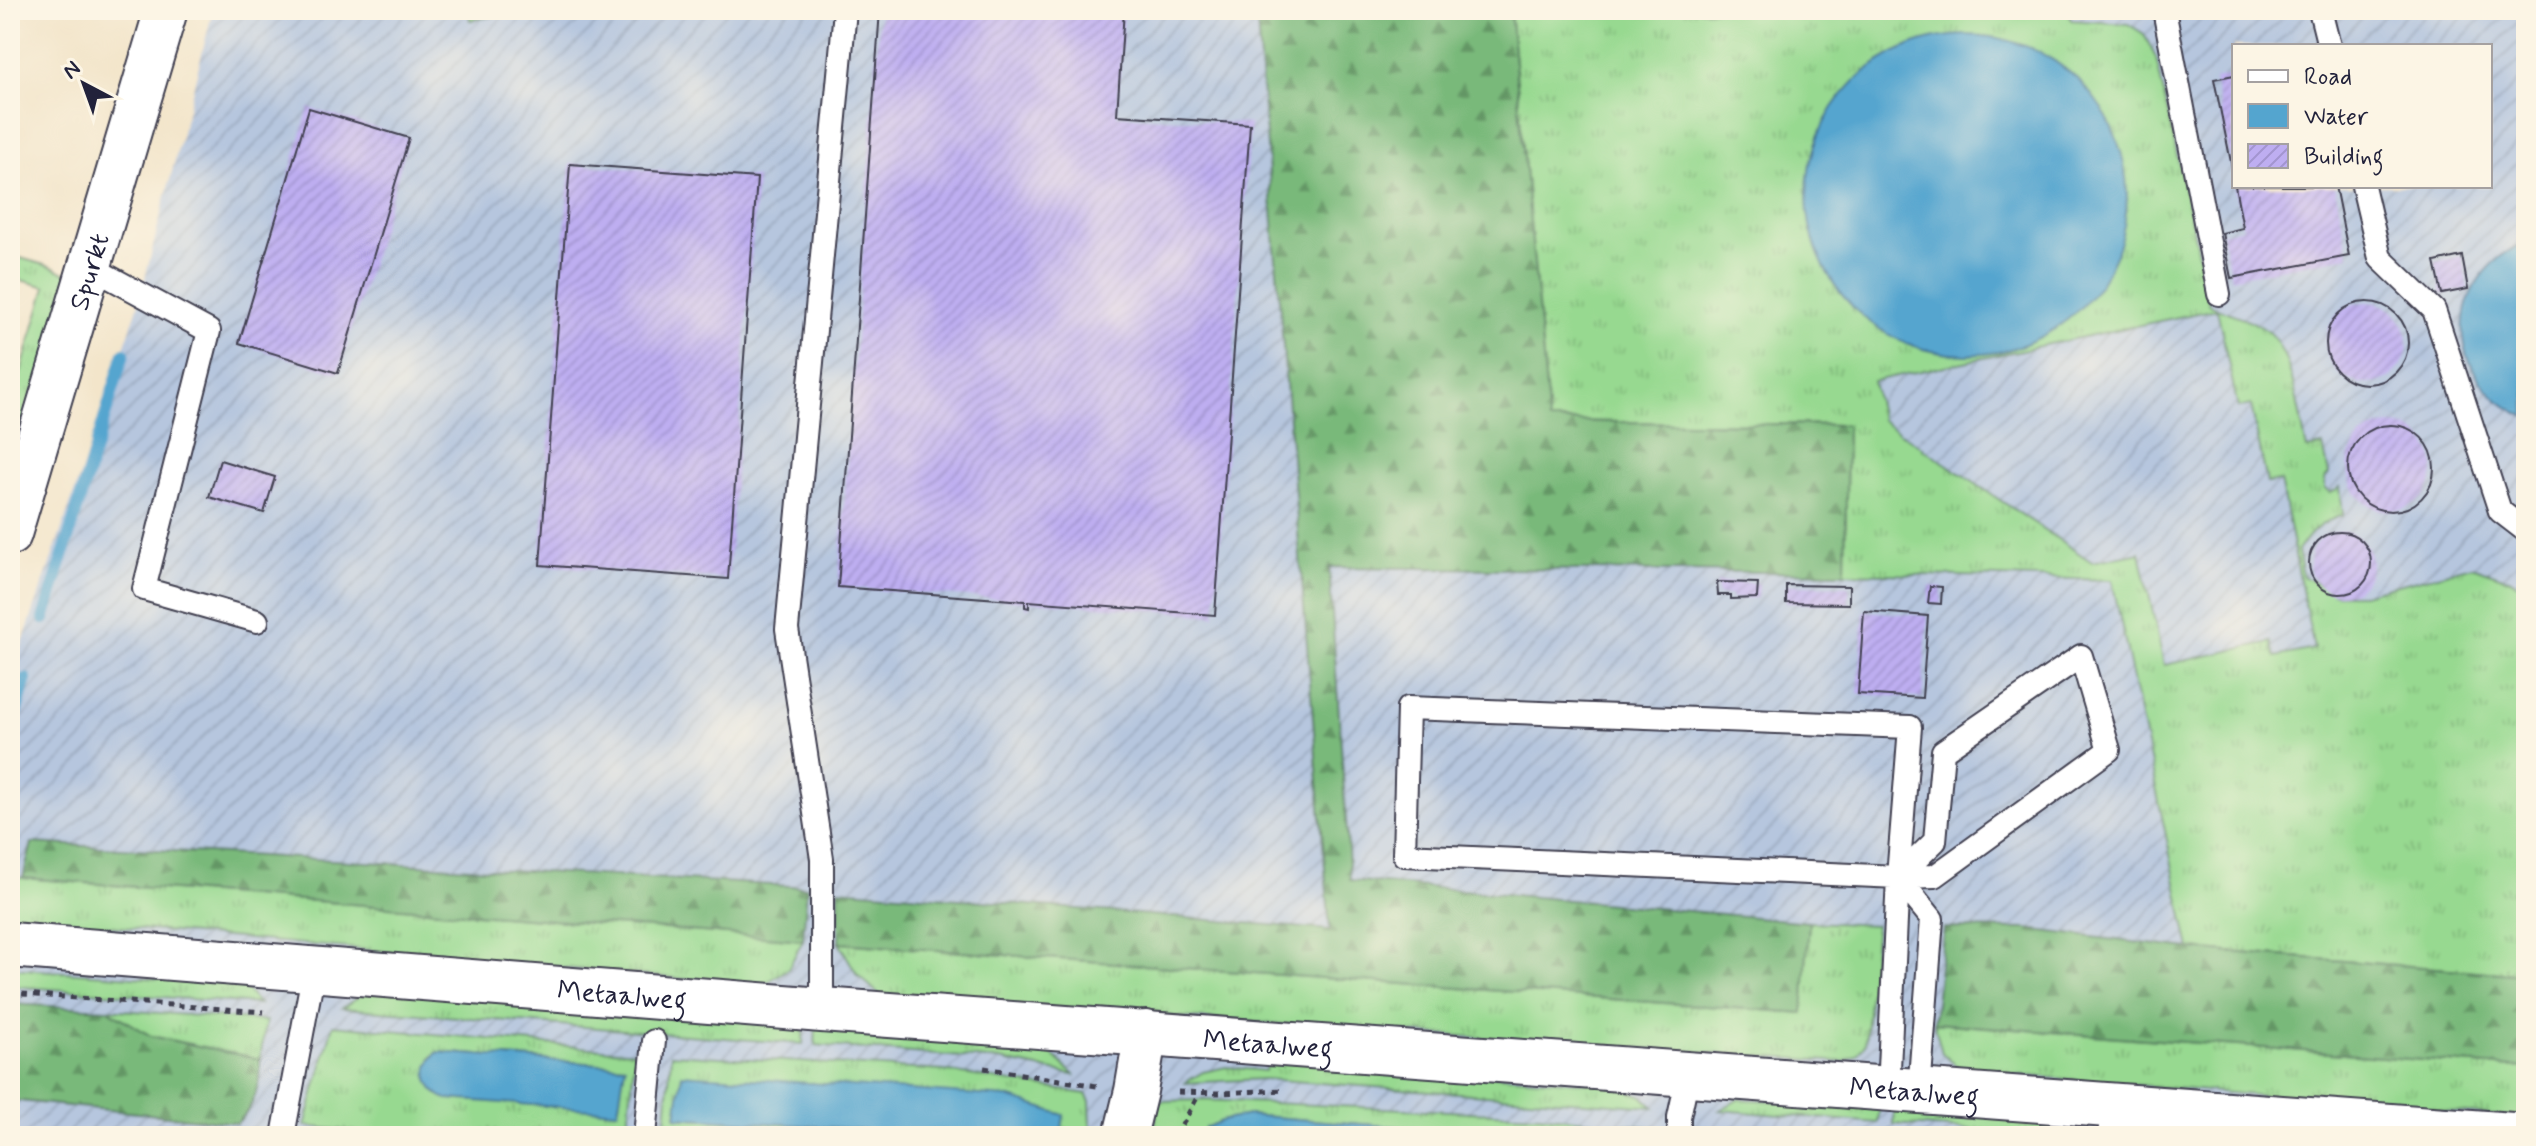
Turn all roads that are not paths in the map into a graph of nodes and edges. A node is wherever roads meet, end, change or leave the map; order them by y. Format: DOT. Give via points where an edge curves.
graph roads {
  1 [pos="166,10"];
  2 [pos="845,10"];
  3 [pos="2164,10"];
  4 [pos="2320,10"];
  5 [pos="2328,44"];
  6 [pos="2363,188"];
  7 [pos="89,266"];
  8 [pos="2219,294"];
  9 [pos="2526,531"];
  10 [pos="10,534"];
  11 [pos="257,621"];
  12 [pos="1898,877"];
  13 [pos="10,945"];
  14 [pos="314,969"];
  15 [pos="822,1010"];
  16 [pos="1146,1032"];
  17 [pos="654,1041"];
  18 [pos="1688,1075"];
  19 [pos="1904,1091"];
  20 [pos="2112,1121"];
  21 [pos="2375,1130"];
  22 [pos="283,1136"];
  23 [pos="645,1136"];
  24 [pos="1125,1136"];
  25 [pos="1679,1136"];
  26 [pos="2526,1136"];
  1 -- 7 [label="street, Spurkt"];
  2 -- 15 [label="lane" via="787,629 822,859"];
  3 -- 8 [label="lane"];
  4 -- 5 [label="lane"];
  6 -- 9 [label="lane" via="2380,258 2434,310 2500,511"];
  7 -- 10 [label="street, Spurkt"];
  7 -- 11 [label="lane" via="209,331 144,589"];
  12 -- 12 [label="lane" via="1935,841 1943,751 2081,656 2109,750 1935,876"];
  12 -- 12 [label="lane" via="1910,727 1408,708 1404,855"];
  12 -- 19 [label="lane"];
  12 -- 19 [label="lane" via="1932,919"];
  13 -- 14 [label="street, Metaalweg"];
  14 -- 15 [label="street, Metaalweg"];
  14 -- 22 [label="lane"];
  15 -- 16 [label="street, Metaalweg"];
  16 -- 18 [label="street, Metaalweg"];
  16 -- 24 [label="street"];
  17 -- 23 [label="lane"];
  18 -- 19 [label="street, Metaalweg"];
  18 -- 25 [label="lane"];
  19 -- 20 [label="street, Metaalweg"];
  20 -- 21 [label="street, Metaalweg"];
  21 -- 26 [label="street, Metaalweg"];
}
